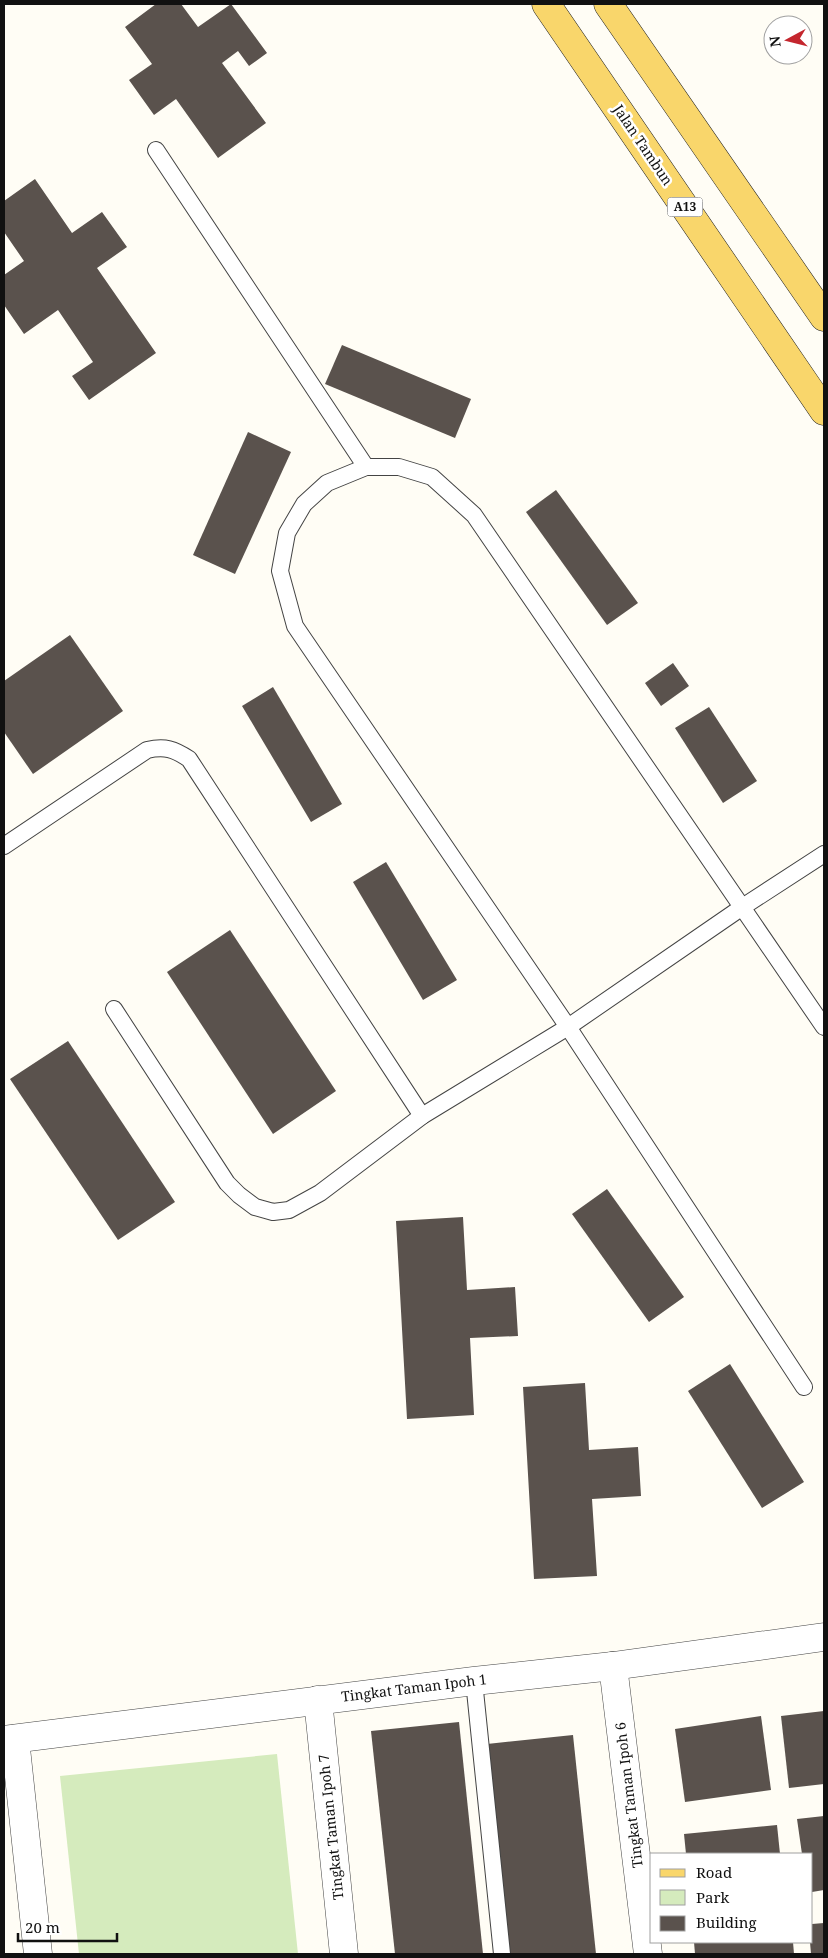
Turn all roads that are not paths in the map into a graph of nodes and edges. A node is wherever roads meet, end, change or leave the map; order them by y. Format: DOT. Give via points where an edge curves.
graph roads {
  1 [pos="546,4"];
  2 [pos="608,4"];
  3 [pos="156,150"];
  4 [pos="824,317"];
  5 [pos="824,411"];
  6 [pos="366,467"];
  7 [pos="4,846"];
  8 [pos="824,854"];
  9 [pos="741,908"];
  10 [pos="114,1009"];
  11 [pos="568,1027"];
  12 [pos="824,1027"];
  13 [pos="422,1116"];
  14 [pos="804,1387"];
  15 [pos="824,1637"];
  16 [pos="613,1666"];
  17 [pos="474,1680"];
  18 [pos="318,1700"];
  19 [pos="9,1739"];
  20 [pos="38,1954"];
  21 [pos="344,1954"];
  22 [pos="502,1954"];
  23 [pos="648,1954"];
  1 -- 5 [label="main road, Jalan Tambun / A13"];
  2 -- 4 [label="main road"];
  3 -- 6 [label="lane"];
  6 -- 9 [label="lane" via="399,467 432,477 474,515"];
  6 -- 11 [label="lane" via="326,483 304,504 287,532 280,571 295,626"];
  7 -- 13 [label="lane" via="147,750 161,747 182,754 189,759"];
  8 -- 9 [label="lane"];
  9 -- 11 [label="lane"];
  9 -- 12 [label="lane"];
  10 -- 13 [label="lane" via="227,1183 255,1207 273,1212 289,1210 320,1193"];
  11 -- 13 [label="lane"];
  11 -- 14 [label="lane"];
  15 -- 16 [label="street, Tingkat Taman Ipoh 1"];
  16 -- 17 [label="street, Tingkat Taman Ipoh 1"];
  16 -- 23 [label="street, Tingkat Taman Ipoh 6"];
  17 -- 18 [label="street, Tingkat Taman Ipoh 1"];
  17 -- 22 [label="lane"];
  18 -- 19 [label="street, Tingkat Taman Ipoh 1"];
  18 -- 21 [label="street, Tingkat Taman Ipoh 7"];
  19 -- 20 [label="street"];
}
